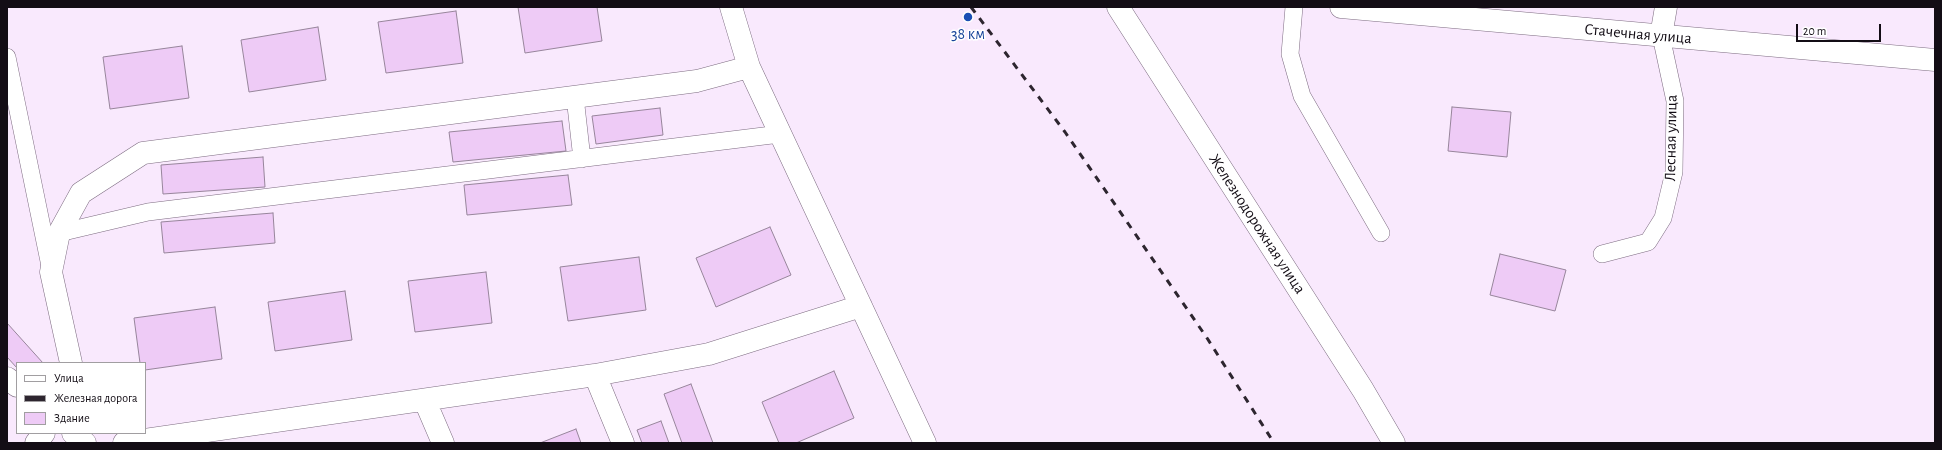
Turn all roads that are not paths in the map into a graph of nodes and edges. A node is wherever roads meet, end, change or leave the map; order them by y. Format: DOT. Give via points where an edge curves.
graph roads {
  1 [pos="730,7"];
  2 [pos="1118,7"];
  3 [pos="1294,7"];
  4 [pos="1341,7"];
  5 [pos="1666,7"];
  6 [pos="1661,36"];
  7 [pos="7,57"];
  8 [pos="1935,60"];
  9 [pos="749,67"];
  10 [pos="575,97"];
  11 [pos="780,134"];
  12 [pos="582,159"];
  13 [pos="1381,233"];
  14 [pos="59,234"];
  15 [pos="1602,254"];
  16 [pos="51,272"];
  17 [pos="861,306"];
  18 [pos="71,362"];
  19 [pos="595,375"];
  20 [pos="7,378"];
  21 [pos="16,385"];
  22 [pos="425,400"];
  23 [pos="43,434"];
  24 [pos="74,434"];
  25 [pos="36,443"];
  26 [pos="85,443"];
  27 [pos="124,443"];
  28 [pos="442,443"];
  29 [pos="623,443"];
  30 [pos="925,443"];
  31 [pos="1394,443"];
  1 -- 9 [label="street"];
  2 -- 31 [label="street, Железнодорожная улица" via="1363,390"];
  3 -- 13 [label="lane" via="1290,54 1302,96"];
  4 -- 6 [label="street, Стачечная улица"];
  5 -- 6 [label="street, Лесная улица"];
  6 -- 8 [label="street, Стачечная улица"];
  6 -- 15 [label="lane, Лесная улица" via="1675,101 1674,172 1664,218 1648,242"];
  7 -- 16 [label="lane"];
  9 -- 10 [label="street" via="697,81"];
  9 -- 11 [label="street"];
  10 -- 12 [label="lane"];
  10 -- 14 [label="street" via="143,153 81,193"];
  11 -- 12 [label="lane"];
  11 -- 17 [label="street"];
  12 -- 14 [label="lane" via="148,212"];
  14 -- 16 [label="street"];
  16 -- 18 [label="street"];
  17 -- 19 [label="street" via="709,354"];
  17 -- 30 [label="street"];
  19 -- 22 [label="street"];
  19 -- 29 [label="street"];
  20 -- 21 [label="street"];
  22 -- 27 [label="street"];
  22 -- 28 [label="street"];
  23 -- 25 [label="street"];
  24 -- 26 [label="street"];
}
